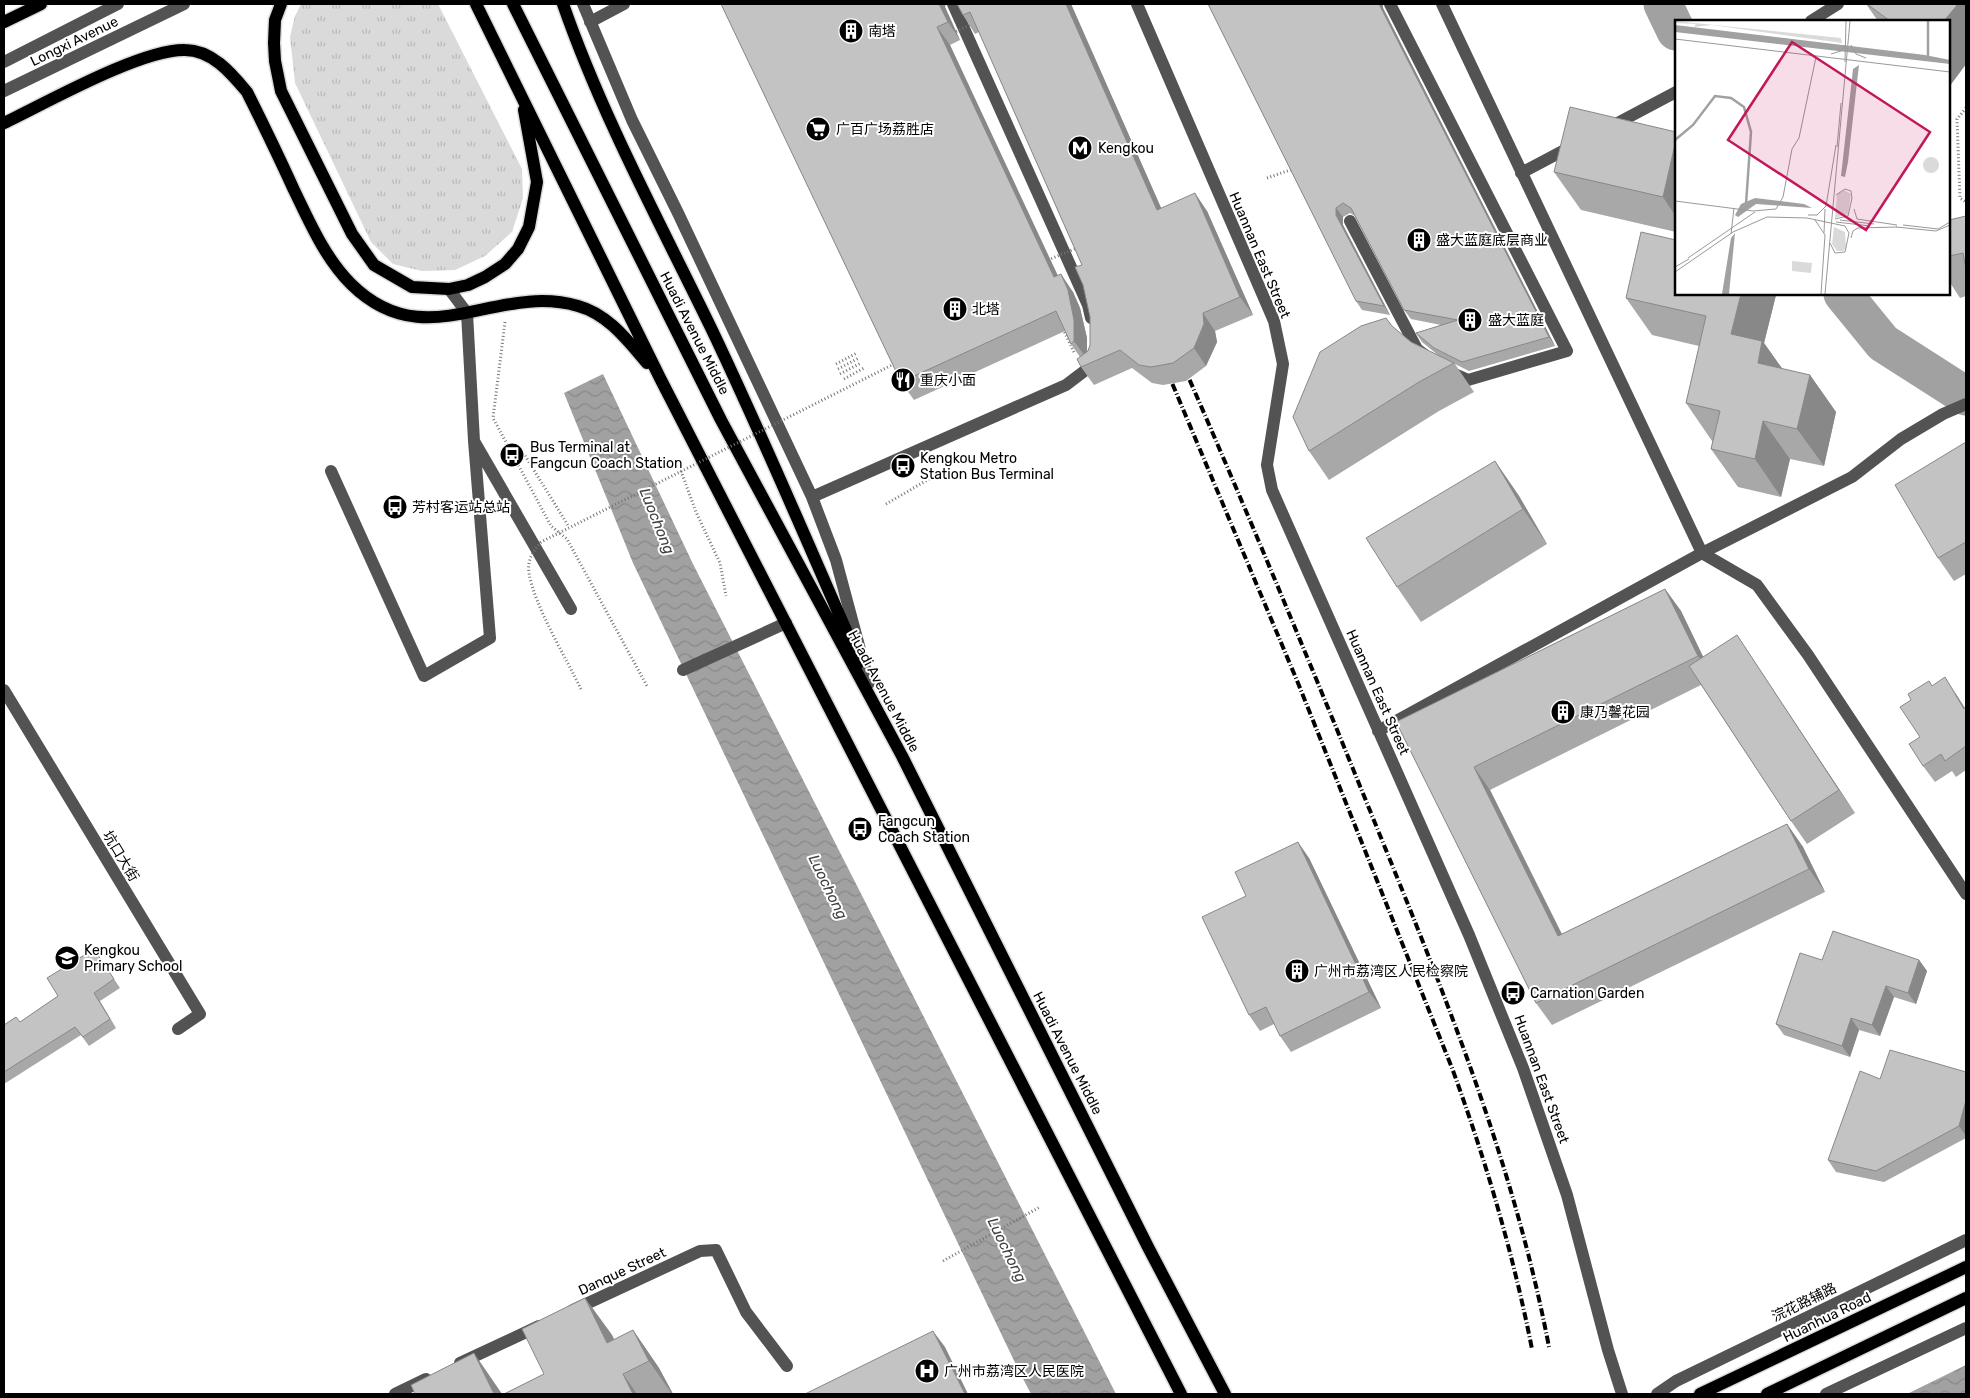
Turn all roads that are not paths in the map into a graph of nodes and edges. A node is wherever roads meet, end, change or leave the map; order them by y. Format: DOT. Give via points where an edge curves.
graph roads {
  1 [pos="41,4"];
  2 [pos="118,4"];
  3 [pos="184,4"];
  4 [pos="280,4"];
  5 [pos="476,4"];
  6 [pos="513,4"];
  7 [pos="563,4"];
  8 [pos="583,4"];
  9 [pos="624,4"];
  10 [pos="953,4"];
  11 [pos="1137,4"];
  12 [pos="1390,4"];
  13 [pos="1442,4"];
  14 [pos="1838,4"];
  15 [pos="1813,20"];
  16 [pos="4,22"];
  17 [pos="590,22"];
  18 [pos="9,60"];
  19 [pos="519,88"];
  20 [pos="4,92"];
  21 [pos="1675,93"];
  22 [pos="4,123"];
  23 [pos="1521,173"];
  24 [pos="1350,221"];
  25 [pos="449,289"];
  26 [pos="467,313"];
  27 [pos="1094,329"];
  28 [pos="1095,346"];
  29 [pos="660,378"];
  30 [pos="1966,404"];
  31 [pos="474,441"];
  32 [pos="332,471"];
  33 [pos="812,497"];
  34 [pos="1702,553"];
  35 [pos="571,609"];
  36 [pos="786,623"];
  37 [pos="684,670"];
  38 [pos="869,682"];
  39 [pos="4,690"];
  40 [pos="1378,731"];
  41 [pos="902,756"];
  42 [pos="1966,894"];
  43 [pos="178,1028"];
  44 [pos="1966,1240"];
  45 [pos="1966,1267"];
  46 [pos="1966,1298"];
  47 [pos="565,1314"];
  48 [pos="547,1323"];
  49 [pos="1966,1328"];
  50 [pos="787,1366"];
  51 [pos="394,1394"];
  52 [pos="1181,1394"];
  53 [pos="1225,1394"];
  54 [pos="1622,1394"];
  55 [pos="1657,1394"];
  56 [pos="1700,1394"];
  57 [pos="1767,1394"];
  58 [pos="1826,1394"];
  1 -- 16 [label="main road"];
  2 -- 18 [label="street, Longxi Avenue"];
  3 -- 20 [label="street, Longxi Avenue"];
  4 -- 25 [label="main road" via="274,20 274,43 281,90 352,234 374,265 412,287"];
  5 -- 19 [label="main road"];
  6 -- 41 [label="main road, Huadi Avenue Middle" via="721,420"];
  7 -- 38 [label="main road" via="612,123 732,372"];
  8 -- 17 [label="street"];
  9 -- 17 [label="street"];
  10 -- 27 [label="street" via="1088,305"];
  11 -- 40 [label="street, Huannan East Street" via="1274,321 1283,364 1267,465 1272,490"];
  12 -- 24 [label="street" via="1567,351 1468,380 1436,364 1417,349"];
  13 -- 23 [label="street"];
  14 -- 15 [label="street"];
  17 -- 33 [label="street" via="632,120"];
  19 -- 25 [label="main road" via="537,182 529,227 518,249 505,264 468,285"];
  19 -- 29 [label="main road"];
  21 -- 23 [label="street"];
  22 -- 26 [label="main road" via="139,61 186,50 200,53 232,73 247,92 318,238 352,285 376,303 408,317"];
  23 -- 34 [label="street"];
  25 -- 26 [label="street"];
  26 -- 29 [label="main road" via="506,311 543,300 578,306 602,318 621,333"];
  26 -- 31 [label="street"];
  28 -- 33 [label="street" via="1095,363 1066,385"];
  29 -- 36 [label="main road"];
  30 -- 34 [label="street" via="1901,439 1852,477"];
  31 -- 32 [label="street" via="490,638 424,676"];
  31 -- 35 [label="street"];
  33 -- 38 [label="street" via="836,560"];
  34 -- 40 [label="street"];
  34 -- 42 [label="street" via="1757,585 1808,655"];
  36 -- 37 [label="street"];
  36 -- 52 [label="main road"];
  38 -- 41 [label="main road"];
  39 -- 43 [label="street, 坑口大街" via="200,1014"];
  40 -- 54 [label="street, Huannan East Street" via="1469,935 1536,1102 1567,1195"];
  41 -- 53 [label="main road, Huadi Avenue Middle"];
  44 -- 55 [label="street, 浣花路辅路" via="1685,1377"];
  45 -- 56 [label="main road, Huanhua Road"];
  46 -- 57 [label="main road"];
  47 -- 50 [label="street, Danque Street" via="700,1251 716,1250 746,1312"];
  48 -- 51 [label="street"];
  49 -- 58 [label="street"];
}
